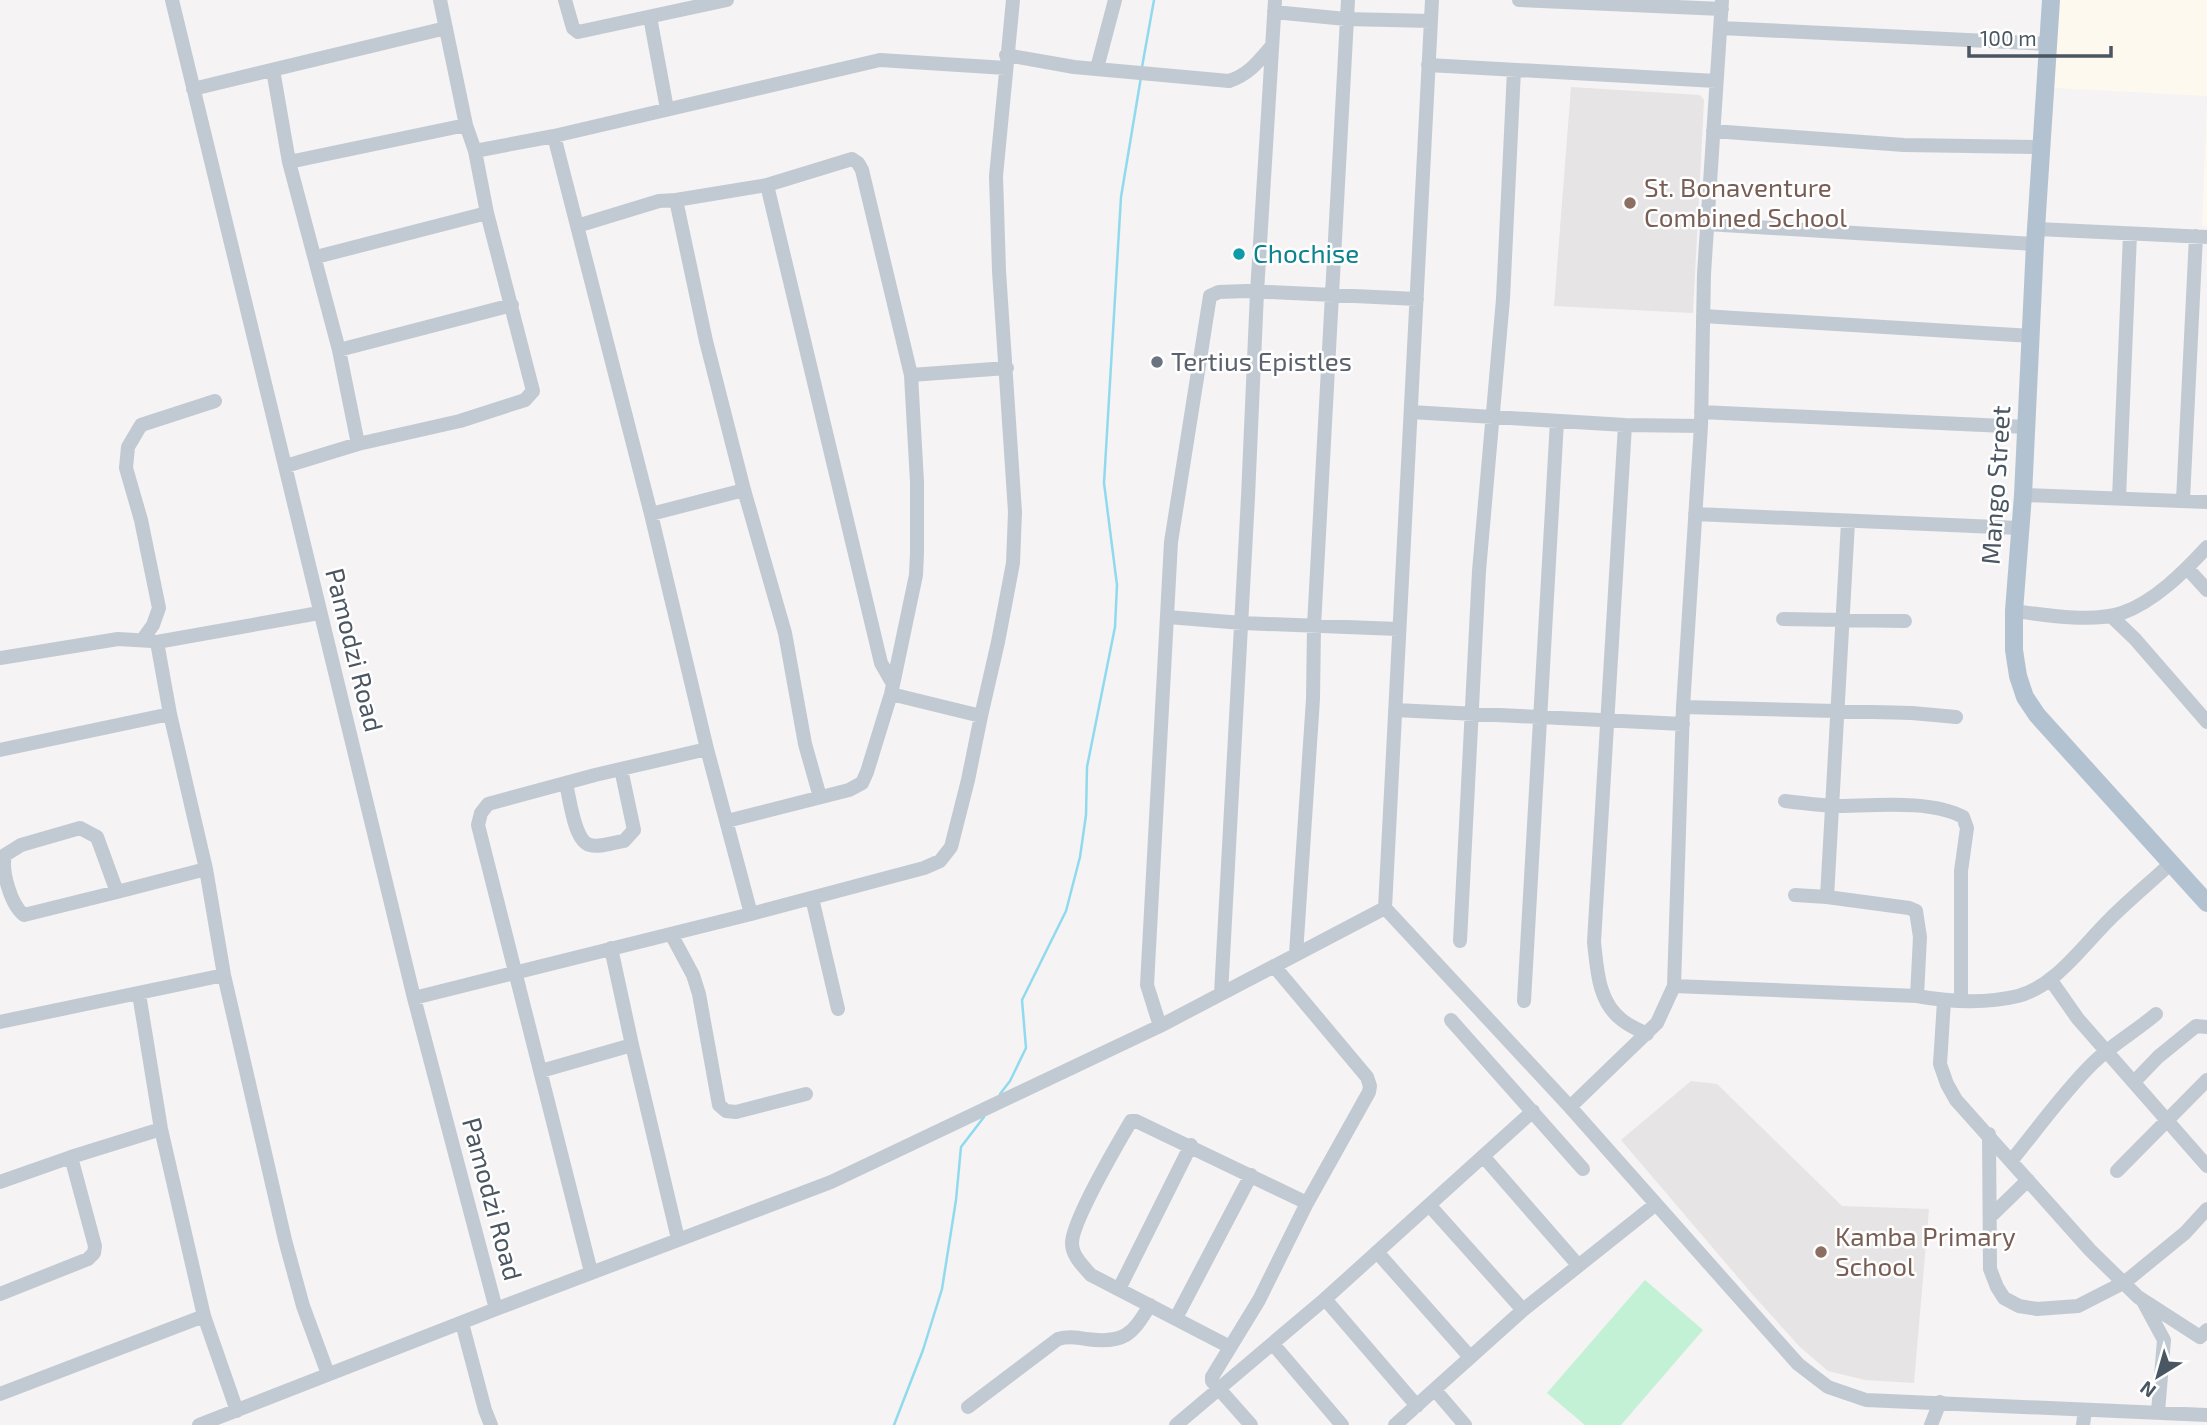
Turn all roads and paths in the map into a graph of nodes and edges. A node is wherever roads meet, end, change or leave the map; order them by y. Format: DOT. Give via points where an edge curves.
graph roads {
  1 [pos="172,0"];
  2 [pos="440,0"];
  3 [pos="565,0"];
  4 [pos="727,0"];
  5 [pos="1013,0"];
  6 [pos="1115,0"];
  7 [pos="1348,0"];
  8 [pos="1432,0"];
  9 [pos="1520,0"];
  10 [pos="2051,0"];
  11 [pos="1722,4"];
  12 [pos="1274,6"];
  13 [pos="650,18"];
  14 [pos="1346,19"];
  15 [pos="1431,21"];
  16 [pos="446,28"];
  17 [pos="1721,28"];
  18 [pos="2049,44"];
  19 [pos="1270,48"];
  20 [pos="1006,61"];
  21 [pos="1428,65"];
  22 [pos="1097,68"];
  23 [pos="273,70"];
  24 [pos="1514,70"];
  25 [pos="1716,80"];
  26 [pos="193,89"];
  27 [pos="667,109"];
  28 [pos="466,125"];
  29 [pos="1713,131"];
  30 [pos="554,136"];
  31 [pos="2042,147"];
  32 [pos="475,151"];
  33 [pos="289,162"];
  34 [pos="767,185"];
  35 [pos="676,200"];
  36 [pos="487,213"];
  37 [pos="1707,224"];
  38 [pos="577,226"];
  39 [pos="2130,233"];
  40 [pos="2036,236"];
  41 [pos="2202,236"];
  42 [pos="316,257"];
  43 [pos="1257,292"];
  44 [pos="1333,294"];
  45 [pos="1417,299"];
  46 [pos="512,305"];
  47 [pos="1703,316"];
  48 [pos="2032,336"];
  49 [pos="340,350"];
  50 [pos="1007,368"];
  51 [pos="911,375"];
  52 [pos="215,401"];
  53 [pos="1412,412"];
  54 [pos="1492,418"];
  55 [pos="1701,419"];
  56 [pos="1558,421"];
  57 [pos="1625,425"];
  58 [pos="2026,427"];
  59 [pos="358,444"];
  60 [pos="286,466"];
  61 [pos="744,490"];
  62 [pos="2023,495"];
  63 [pos="2119,498"];
  64 [pos="2183,500"];
  65 [pos="2207,502"];
  66 [pos="1695,513"];
  67 [pos="651,514"];
  68 [pos="1848,522"];
  69 [pos="2019,528"];
  70 [pos="2207,547"];
  71 [pos="2188,568"];
  72 [pos="2207,590"];
  73 [pos="2014,611"];
  74 [pos="319,613"];
  75 [pos="2111,616"];
  76 [pos="1168,617"];
  77 [pos="1783,620"];
  78 [pos="1843,621"];
  79 [pos="1906,621"];
  80 [pos="1242,623"];
  81 [pos="1314,626"];
  82 [pos="1398,629"];
  83 [pos="151,639"];
  84 [pos="0,659"];
  85 [pos="892,689"];
  86 [pos="1683,707"];
  87 [pos="1395,710"];
  88 [pos="1837,711"];
  89 [pos="170,714"];
  90 [pos="1472,714"];
  91 [pos="981,716"];
  92 [pos="1541,717"];
  93 [pos="1956,717"];
  94 [pos="1607,720"];
  95 [pos="2207,722"];
  96 [pos="1683,724"];
  97 [pos="707,749"];
  98 [pos="0,750"];
  99 [pos="621,769"];
  100 [pos="566,784"];
  101 [pos="820,797"];
  102 [pos="1785,801"];
  103 [pos="1832,806"];
  104 [pos="727,821"];
  105 [pos="2170,864"];
  106 [pos="206,869"];
  107 [pos="117,891"];
  108 [pos="1796,895"];
  109 [pos="1827,897"];
  110 [pos="812,898"];
  111 [pos="2207,903"];
  112 [pos="1384,908"];
  113 [pos="751,914"];
  114 [pos="671,934"];
  115 [pos="1461,941"];
  116 [pos="611,948"];
  117 [pos="1296,954"];
  118 [pos="1274,966"];
  119 [pos="516,972"];
  120 [pos="224,975"];
  121 [pos="2050,979"];
  122 [pos="1674,986"];
  123 [pos="139,994"];
  124 [pos="1221,994"];
  125 [pos="1917,996"];
  126 [pos="414,998"];
  127 [pos="1524,1001"];
  128 [pos="1944,1001"];
  129 [pos="1961,1001"];
  130 [pos="838,1009"];
  131 [pos="2156,1014"];
  132 [pos="1451,1020"];
  133 [pos="0,1022"];
  134 [pos="1160,1026"];
  135 [pos="2207,1027"];
  136 [pos="1647,1034"];
  137 [pos="632,1045"];
  138 [pos="2107,1050"];
  139 [pos="541,1071"];
  140 [pos="2207,1080"];
  141 [pos="2134,1082"];
  142 [pos="806,1094"];
  143 [pos="1570,1107"];
  144 [pos="1533,1111"];
  145 [pos="2167,1121"];
  146 [pos="161,1129"];
  147 [pos="1989,1134"];
  148 [pos="1191,1145"];
  149 [pos="1483,1156"];
  150 [pos="71,1157"];
  151 [pos="2012,1160"];
  152 [pos="2207,1166"];
  153 [pos="1583,1169"];
  154 [pos="2117,1171"];
  155 [pos="1251,1175"];
  156 [pos="2028,1180"];
  157 [pos="0,1182"];
  158 [pos="1307,1203"];
  159 [pos="1656,1204"];
  160 [pos="1430,1206"];
  161 [pos="2207,1209"];
  162 [pos="1990,1217"];
  163 [pos="678,1240"];
  164 [pos="1377,1252"];
  165 [pos="1578,1265"];
  166 [pos="591,1272"];
  167 [pos="2125,1282"];
  168 [pos="1119,1289"];
  169 [pos="0,1294"];
  170 [pos="2138,1297"];
  171 [pos="1325,1299"];
  172 [pos="1150,1305"];
  173 [pos="496,1309"];
  174 [pos="1523,1310"];
  175 [pos="204,1316"];
  176 [pos="1176,1318"];
  177 [pos="462,1323"];
  178 [pos="2207,1330"];
  179 [pos="1273,1344"];
  180 [pos="1230,1347"];
  181 [pos="1470,1357"];
  182 [pos="328,1374"];
  183 [pos="1219,1388"];
  184 [pos="1435,1390"];
  185 [pos="0,1394"];
  186 [pos="1940,1402"];
  187 [pos="1417,1406"];
  188 [pos="968,1407"];
  189 [pos="237,1411"];
  190 [pos="2158,1412"];
  191 [pos="2207,1415"];
  192 [pos="2084,1418"];
  193 [pos="199,1425"];
  194 [pos="491,1425"];
  195 [pos="1176,1425"];
  196 [pos="1251,1425"];
  197 [pos="1342,1425"];
  198 [pos="1395,1425"];
  199 [pos="1465,1425"];
  200 [pos="1931,1425"];
  1 -- 26 [label="street, Pamodzi Road"];
  2 -- 16 [label="street"];
  3 -- 13 [label="street" via="578,32"];
  4 -- 13 [label="street"];
  5 -- 20 [label="street"];
  6 -- 22 [label="street"];
  7 -- 14 [label="street"];
  8 -- 15 [label="street"];
  9 -- 11 [label="street"];
  10 -- 18 [label="main road, Mango Street"];
  11 -- 17 [label="street"];
  12 -- 14 [label="street"];
  12 -- 19 [label="street"];
  13 -- 27 [label="street"];
  14 -- 15 [label="street"];
  14 -- 44 [label="street"];
  15 -- 21 [label="street"];
  16 -- 23 [label="street"];
  16 -- 28 [label="street"];
  17 -- 18 [label="street"];
  17 -- 25 [label="street"];
  18 -- 31 [label="main road, Mango Street"];
  19 -- 22 [label="street" via="1252,69 1230,81"];
  19 -- 43 [label="street"];
  20 -- 22 [label="street"];
  20 -- 27 [label="street" via="880,60"];
  20 -- 50 [label="street" via="996,176"];
  21 -- 24 [label="street"];
  21 -- 45 [label="street"];
  23 -- 26 [label="street"];
  23 -- 33 [label="street"];
  24 -- 25 [label="street"];
  24 -- 54 [label="street"];
  25 -- 29 [label="street"];
  26 -- 60 [label="street, Pamodzi Road"];
  27 -- 30 [label="street"];
  28 -- 32 [label="street"];
  28 -- 33 [label="street"];
  29 -- 31 [label="street" via="1904,145"];
  29 -- 37 [label="street"];
  30 -- 32 [label="street"];
  30 -- 38 [label="street"];
  31 -- 40 [label="main road, Mango Street"];
  32 -- 36 [label="street"];
  33 -- 42 [label="street"];
  34 -- 35 [label="street"];
  34 -- 51 [label="street" via="852,159 858,163"];
  34 -- 85 [label="street" via="881,663"];
  35 -- 38 [label="street"];
  35 -- 61 [label="street"];
  36 -- 42 [label="street"];
  36 -- 46 [label="street"];
  37 -- 40 [label="street"];
  37 -- 47 [label="street"];
  38 -- 67 [label="street"];
  39 -- 40 [label="street"];
  39 -- 41 [label="street"];
  39 -- 63 [label="street"];
  40 -- 48 [label="main road, Mango Street"];
  41 -- 64 [label="street"];
  42 -- 49 [label="street"];
  43 -- 44 [label="street"];
  43 -- 76 [label="street" via="1210,296 1171,542"];
  43 -- 80 [label="street"];
  44 -- 45 [label="street"];
  44 -- 81 [label="street"];
  45 -- 53 [label="street"];
  46 -- 49 [label="street"];
  46 -- 59 [label="street" via="533,391 526,400 460,421"];
  47 -- 48 [label="street"];
  47 -- 55 [label="street"];
  48 -- 58 [label="main road, Mango Street"];
  49 -- 59 [label="street"];
  50 -- 51 [label="street"];
  50 -- 91 [label="street" via="1015,512 1013,563"];
  51 -- 85 [label="street" via="917,554"];
  52 -- 83 [label="street" via="141,425 128,447 126,468 159,608"];
  53 -- 54 [label="street"];
  53 -- 82 [label="street"];
  54 -- 56 [label="street"];
  54 -- 90 [label="street"];
  55 -- 57 [label="street"];
  55 -- 58 [label="street"];
  55 -- 66 [label="street"];
  56 -- 57 [label="street"];
  56 -- 92 [label="street"];
  57 -- 94 [label="street"];
  58 -- 62 [label="main road, Mango Street"];
  59 -- 60 [label="street"];
  60 -- 74 [label="street, Pamodzi Road"];
  61 -- 67 [label="street"];
  61 -- 101 [label="street" via="785,633 805,744"];
  62 -- 63 [label="street"];
  62 -- 69 [label="main road, Mango Street"];
  63 -- 64 [label="street"];
  64 -- 65 [label="street"];
  66 -- 68 [label="street"];
  66 -- 86 [label="street"];
  67 -- 97 [label="street"];
  68 -- 69 [label="street"];
  68 -- 78 [label="street"];
  69 -- 73 [label="main road, Mango Street"];
  70 -- 71 [label="street"];
  71 -- 72 [label="street"];
  71 -- 75 [label="street" via="2136,606"];
  73 -- 75 [label="street"];
  73 -- 105 [label="main road, Mango Street" via="2014,650 2025,697"];
  74 -- 83 [label="street"];
  74 -- 126 [label="street, Pamodzi Road"];
  75 -- 95 [label="street"];
  76 -- 80 [label="street"];
  76 -- 134 [label="street" via="1147,985"];
  77 -- 78 [label="street"];
  78 -- 79 [label="street"];
  78 -- 88 [label="street"];
  80 -- 81 [label="street"];
  80 -- 124 [label="street"];
  81 -- 82 [label="street"];
  81 -- 117 [label="street"];
  82 -- 87 [label="street"];
  83 -- 84 [label="street" via="118,639"];
  83 -- 89 [label="street"];
  85 -- 91 [label="street"];
  85 -- 101 [label="street" via="862,783"];
  86 -- 88 [label="street"];
  86 -- 96 [label="street"];
  87 -- 90 [label="street"];
  87 -- 112 [label="street"];
  88 -- 93 [label="street"];
  88 -- 103 [label="street"];
  89 -- 98 [label="street"];
  89 -- 106 [label="street"];
  90 -- 92 [label="street"];
  90 -- 115 [label="street"];
  91 -- 110 [label="street" via="951,847 940,861"];
  92 -- 94 [label="street"];
  92 -- 127 [label="street"];
  94 -- 96 [label="street"];
  94 -- 136 [label="street" via="1594,942 1599,982 1621,1020"];
  96 -- 122 [label="street"];
  97 -- 99 [label="street"];
  97 -- 104 [label="street"];
  99 -- 100 [label="street"];
  99 -- 100 [label="street" via="634,830 624,841 596,845 584,841"];
  100 -- 119 [label="street" via="488,804 481,813 478,825"];
  101 -- 104 [label="street"];
  102 -- 103 [label="street"];
  103 -- 109 [label="street"];
  103 -- 129 [label="street" via="1904,805 1963,817 1967,828 1961,871"];
  104 -- 113 [label="street"];
  105 -- 111 [label="main road, Mango Street"];
  105 -- 121 [label="street"];
  106 -- 107 [label="street"];
  106 -- 120 [label="street"];
  107 -- 107 [label="street" via="24,915 16,908 2,866 5,855 21,845 80,828 97,837"];
  108 -- 109 [label="street"];
  109 -- 125 [label="street" via="1916,911 1920,937"];
  110 -- 113 [label="street"];
  110 -- 130 [label="street"];
  112 -- 117 [label="street"];
  112 -- 143 [label="street"];
  113 -- 114 [label="street"];
  114 -- 116 [label="street"];
  114 -- 142 [label="street" via="699,993 719,1105 736,1112"];
  116 -- 119 [label="street"];
  116 -- 137 [label="street"];
  117 -- 118 [label="street"];
  118 -- 124 [label="street"];
  118 -- 158 [label="street" via="1354,1059 1370,1086"];
  119 -- 126 [label="street"];
  119 -- 139 [label="street"];
  120 -- 123 [label="street"];
  120 -- 182 [label="street" via="285,1240"];
  121 -- 129 [label="street" via="2020,995"];
  121 -- 138 [label="street"];
  122 -- 125 [label="street"];
  122 -- 136 [label="street"];
  123 -- 133 [label="street"];
  123 -- 146 [label="street"];
  124 -- 134 [label="street"];
  125 -- 128 [label="street"];
  126 -- 173 [label="street, Pamodzi Road"];
  128 -- 129 [label="street"];
  128 -- 147 [label="street" via="1940,1064 1956,1100"];
  131 -- 138 [label="street"];
  132 -- 144 [label="street"];
  134 -- 163 [label="street" via="831,1182"];
  135 -- 141 [label="street" via="2196,1026"];
  136 -- 143 [label="street"];
  137 -- 139 [label="street"];
  137 -- 163 [label="street"];
  138 -- 141 [label="street"];
  138 -- 151 [label="street"];
  139 -- 166 [label="street"];
  140 -- 145 [label="street"];
  141 -- 145 [label="street"];
  143 -- 159 [label="street"];
  144 -- 149 [label="street"];
  144 -- 153 [label="street"];
  145 -- 152 [label="street"];
  145 -- 154 [label="street"];
  146 -- 150 [label="street"];
  146 -- 175 [label="street"];
  147 -- 151 [label="street"];
  147 -- 162 [label="street"];
  148 -- 155 [label="street"];
  148 -- 168 [label="street"];
  148 -- 168 [label="street" via="1131,1121 1073,1231 1072,1246 1079,1261 1091,1275"];
  149 -- 160 [label="street"];
  149 -- 165 [label="street"];
  150 -- 157 [label="street"];
  150 -- 169 [label="street" via="94,1253"];
  151 -- 156 [label="street"];
  155 -- 158 [label="street"];
  155 -- 176 [label="street"];
  156 -- 162 [label="street"];
  156 -- 167 [label="street"];
  158 -- 180 [label="street"];
  159 -- 165 [label="street"];
  159 -- 186 [label="street" via="1798,1364 1828,1387 1866,1400"];
  160 -- 164 [label="street"];
  160 -- 174 [label="street"];
  161 -- 167 [label="street"];
  162 -- 167 [label="street" via="1990,1269 2004,1298 2019,1306 2078,1306"];
  163 -- 166 [label="street"];
  164 -- 171 [label="street"];
  164 -- 181 [label="street"];
  165 -- 174 [label="street"];
  166 -- 173 [label="street"];
  167 -- 170 [label="street"];
  168 -- 172 [label="street"];
  170 -- 178 [label="street" via="2200,1337"];
  170 -- 190 [label="street" via="2164,1340"];
  171 -- 179 [label="street"];
  171 -- 187 [label="street"];
  172 -- 176 [label="street"];
  172 -- 188 [label="street" via="1129,1335 1100,1341 1058,1339"];
  173 -- 177 [label="street"];
  174 -- 181 [label="street"];
  175 -- 185 [label="street"];
  175 -- 189 [label="street"];
  176 -- 180 [label="street"];
  177 -- 182 [label="street"];
  177 -- 194 [label="street"];
  179 -- 183 [label="street"];
  179 -- 197 [label="street"];
  180 -- 183 [label="street" via="1212,1377"];
  181 -- 184 [label="street"];
  182 -- 189 [label="street"];
  183 -- 195 [label="street"];
  183 -- 196 [label="street"];
  184 -- 187 [label="street"];
  184 -- 199 [label="street"];
  186 -- 192 [label="street"];
  186 -- 200 [label="street"];
  187 -- 198 [label="street"];
  189 -- 193 [label="street"];
  190 -- 191 [label="street"];
  190 -- 192 [label="street"];
}
